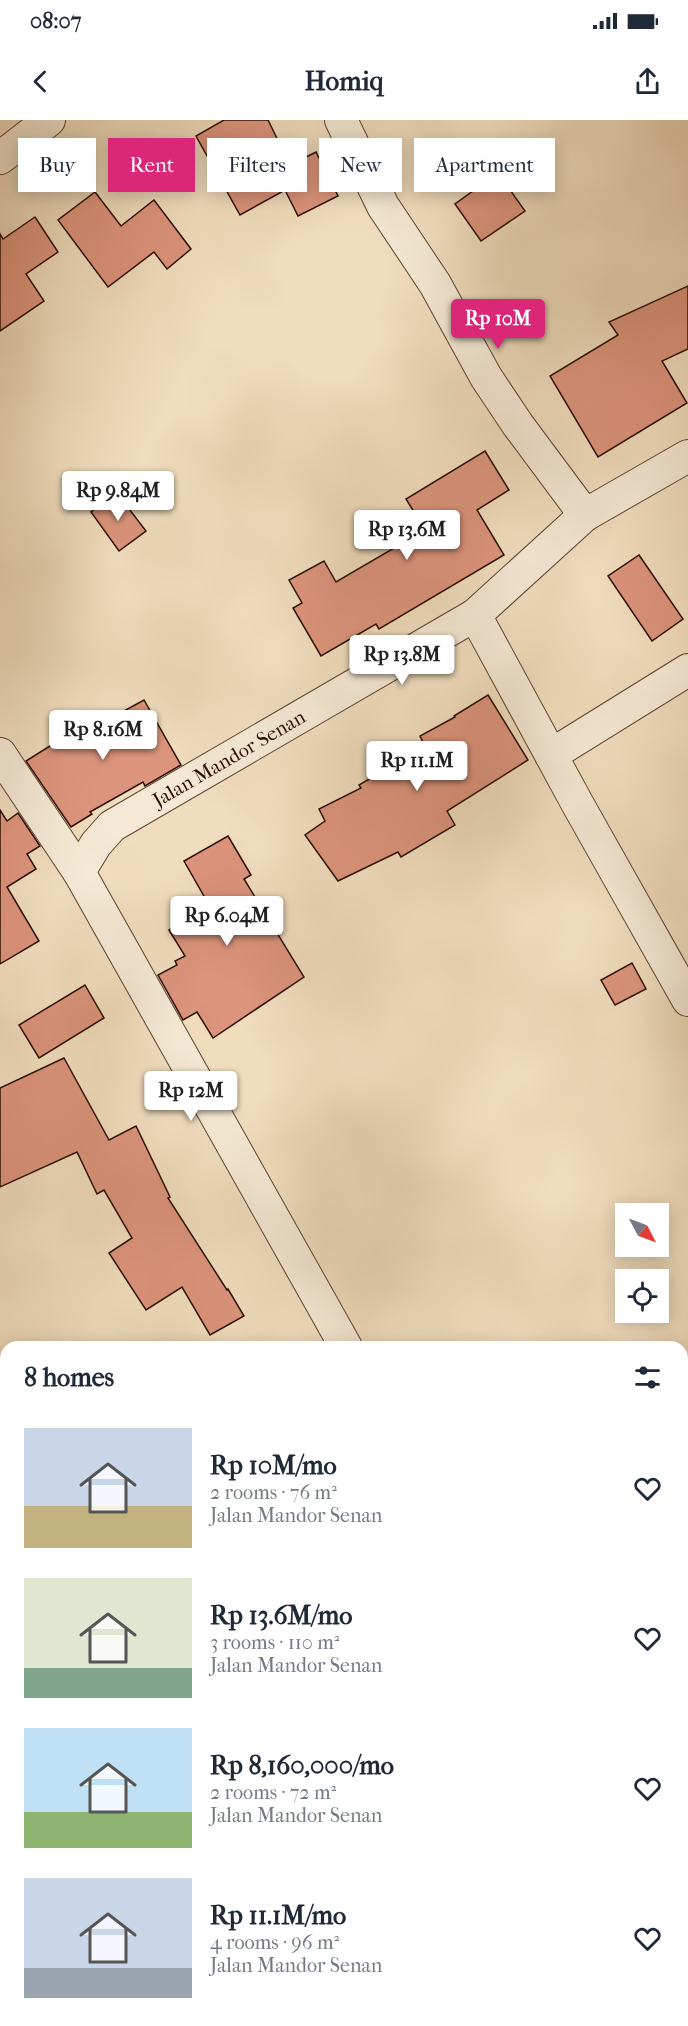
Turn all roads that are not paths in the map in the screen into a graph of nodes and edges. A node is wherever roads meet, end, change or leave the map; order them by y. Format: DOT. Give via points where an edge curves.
graph roads {
  1 [pos="49,120"];
  2 [pos="341,120"];
  3 [pos="0,158"];
  4 [pos="688,456"];
  5 [pos="585,515"];
  6 [pos="475,615"];
  7 [pos="688,670"];
  8 [pos="0,754"];
  9 [pos="551,754"];
  10 [pos="79,873"];
  11 [pos="688,1000"];
  12 [pos="343,1341"];
  1 -- 3 [label="street"];
  2 -- 5 [label="street" via="383,206 435,284 486,377"];
  4 -- 5 [label="street, Jalan Mandor Senan"];
  5 -- 6 [label="street, Jalan Mandor Senan"];
  6 -- 9 [label="street"];
  6 -- 10 [label="street, Jalan Mandor Senan" via="112,826"];
  7 -- 9 [label="street"];
  8 -- 10 [label="street"];
  9 -- 11 [label="street"];
  10 -- 12 [label="street"];
}
